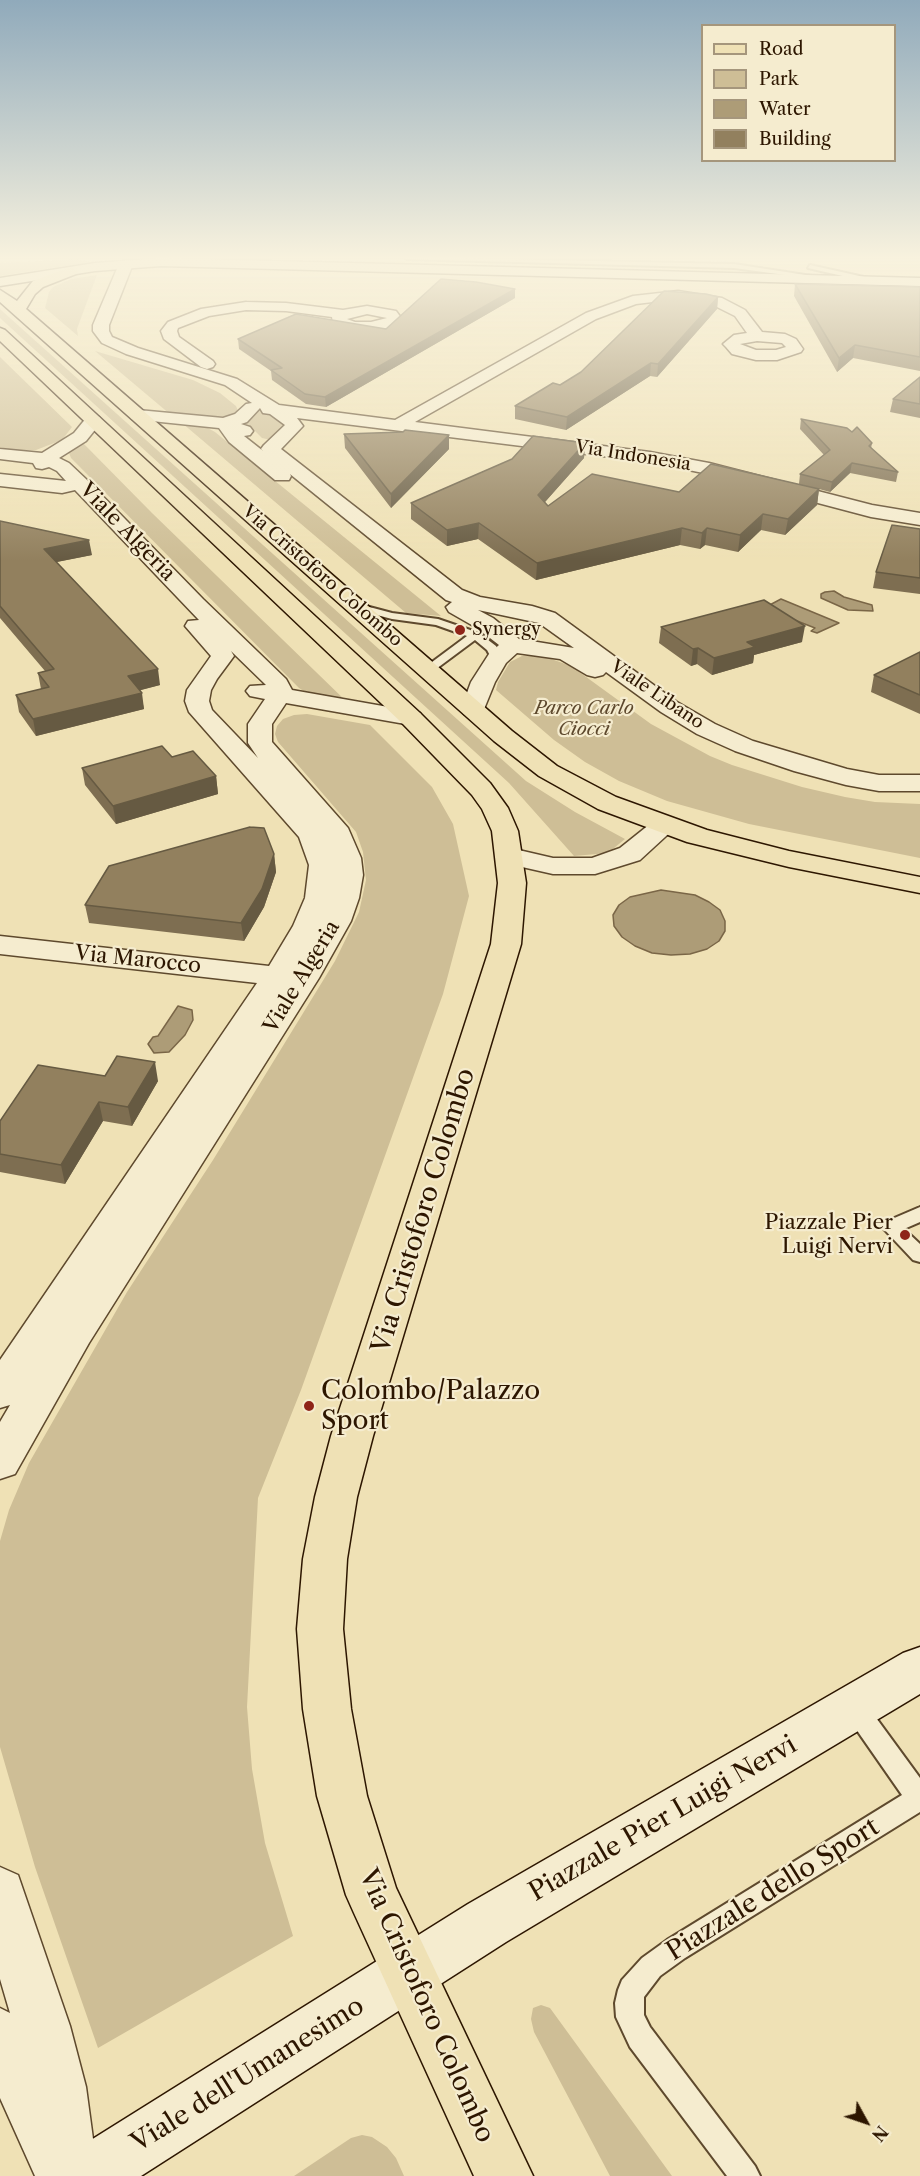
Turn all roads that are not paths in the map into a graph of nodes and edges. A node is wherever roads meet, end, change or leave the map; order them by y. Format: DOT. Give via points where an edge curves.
graph roads {
  1 [pos="40,359"];
  2 [pos="60,359"];
  3 [pos="137,359"];
  4 [pos="199,359"];
  5 [pos="516,359"];
  6 [pos="196,372"];
  7 [pos="261,408"];
  8 [pos="138,414"];
  9 [pos="93,421"];
  10 [pos="224,423"];
  11 [pos="398,425"];
  12 [pos="261,451"];
  13 [pos="0,454"];
  14 [pos="0,459"];
  15 [pos="44,462"];
  16 [pos="0,480"];
  17 [pos="71,485"];
  18 [pos="920,519"];
  19 [pos="401,562"];
  20 [pos="358,607"];
  21 [pos="204,623"];
  22 [pos="475,635"];
  23 [pos="567,644"];
  24 [pos="505,652"];
  25 [pos="223,656"];
  26 [pos="428,670"];
  27 [pos="279,696"];
  28 [pos="473,709"];
  29 [pos="411,718"];
  30 [pos="245,740"];
  31 [pos="738,750"];
  32 [pos="920,783"];
  33 [pos="920,794"];
  34 [pos="663,826"];
  35 [pos="510,856"];
  36 [pos="920,885"];
  37 [pos="0,945"];
  38 [pos="290,977"];
  39 [pos="919,1215"];
  40 [pos="920,1255"];
  41 [pos="0,1392"];
  42 [pos="0,1461"];
  43 [pos="920,1669"];
  44 [pos="854,1707"];
  45 [pos="920,1799"];
  46 [pos="0,1893"];
  47 [pos="408,1973"];
  48 [pos="0,2036"];
  49 [pos="67,2176"];
  50 [pos="88,2176"];
  51 [pos="504,2176"];
  52 [pos="745,2176"];
  1 -- 9 [label="main road, Via Cristoforo Colombo"];
  2 -- 8 [label="main road, Via Cristoforo Colombo"];
  3 -- 6 [label="street, Via Indonesia"];
  4 -- 6 [label="street" via="207,364"];
  5 -- 11 [label="street"];
  6 -- 7 [label="street, Via Indonesia"];
  7 -- 10 [label="street"];
  7 -- 11 [label="street, Via Indonesia"];
  7 -- 12 [label="street" via="289,419 294,426"];
  8 -- 10 [label="street"];
  8 -- 20 [label="main road, Via Cristoforo Colombo"];
  9 -- 15 [label="street" via="75,441"];
  9 -- 29 [label="main road, Via Cristoforo Colombo"];
  10 -- 12 [label="street, Viale Libano" via="230,434"];
  11 -- 18 [label="street, Via Indonesia" via="662,459 871,511"];
  12 -- 19 [label="street, Viale Libano"];
  13 -- 15 [label="street, Viale Algeria"];
  14 -- 15 [label="street, Viale Algeria"];
  15 -- 17 [label="street, Viale Algeria" via="63,466"];
  16 -- 17 [label="street"];
  17 -- 21 [label="street, Viale Algeria"];
  19 -- 23 [label="street, Viale Libano" via="459,598 542,615"];
  19 -- 24 [label="street, Viale Libano" via="426,590 480,620"];
  20 -- 22 [label="lane" via="438,622"];
  20 -- 26 [label="main road, Via Cristoforo Colombo"];
  21 -- 25 [label="street, Viale Algeria"];
  21 -- 27 [label="street, Viale Algeria" via="278,684"];
  22 -- 24 [label="lane"];
  22 -- 26 [label="lane"];
  23 -- 24 [label="street, Viale Libano"];
  23 -- 31 [label="street, Viale Libano" via="669,724"];
  24 -- 28 [label="street" via="478,692"];
  25 -- 27 [label="street" via="252,687"];
  25 -- 30 [label="street, Viale Algeria" via="201,684 197,701 204,716"];
  26 -- 28 [label="main road, Via Cristoforo Colombo"];
  27 -- 29 [label="street"];
  27 -- 30 [label="street"];
  28 -- 34 [label="main road, Via Cristoforo Colombo" via="548,771 607,803"];
  29 -- 35 [label="main road, Via Cristoforo Colombo" via="488,798 502,824"];
  30 -- 38 [label="street, Viale Algeria" via="268,755 316,822 341,839 347,858 349,876 336,921"];
  31 -- 32 [label="street, Viale Libano" via="879,783"];
  31 -- 33 [label="street, Viale Libano" via="794,776 854,790"];
  34 -- 35 [label="street" via="630,854 595,866 552,866"];
  34 -- 36 [label="main road, Via Cristoforo Colombo" via="789,859"];
  35 -- 47 [label="main road, Via Cristoforo Colombo" via="510,912 502,958 352,1436 325,1560 320,1629 327,1709 342,1797 372,1894"];
  37 -- 38 [label="street, Via Marocco"];
  38 -- 41 [label="street, Viale Algeria"];
  38 -- 42 [label="street, Viale Algeria"];
  39 -- 40 [label="lane" via="891,1227"];
  43 -- 44 [label="street, Piazzale Pier Luigi Nervi"];
  44 -- 45 [label="lane"];
  44 -- 47 [label="street, Piazzale Pier Luigi Nervi"];
  45 -- 52 [label="lane, Piazzale dello Sport" via="676,1949 651,1967 632,1990 630,2017 640,2037"];
  46 -- 49 [label="street" via="58,2087"];
  47 -- 50 [label="street, Viale dell'Umanesimo"];
  47 -- 51 [label="main road, Via Cristoforo Colombo"];
  48 -- 49 [label="street"];
}
